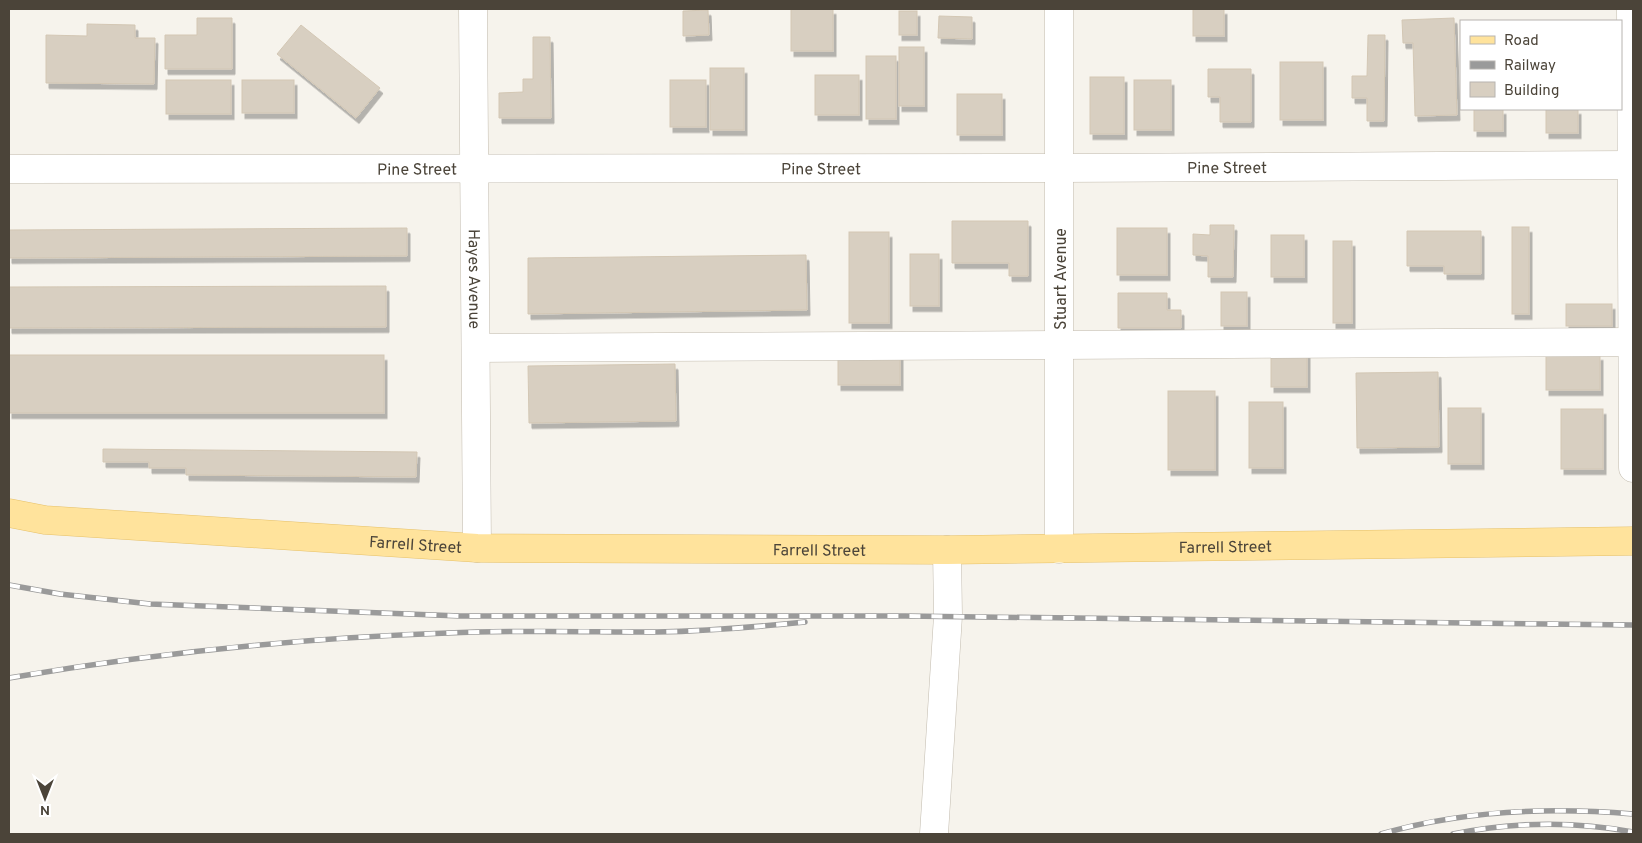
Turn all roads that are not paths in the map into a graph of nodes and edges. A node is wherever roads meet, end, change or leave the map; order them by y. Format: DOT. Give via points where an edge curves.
graph roads {
  1 [pos="473,9"];
  2 [pos="1058,9"];
  3 [pos="1631,9"];
  4 [pos="1632,165"];
  5 [pos="474,167"];
  6 [pos="9,168"];
  7 [pos="1060,168"];
  8 [pos="1633,342"];
  9 [pos="1060,347"];
  10 [pos="476,348"];
  11 [pos="1633,468"];
  12 [pos="9,513"];
  13 [pos="1633,541"];
  14 [pos="477,548"];
  15 [pos="1060,548"];
  16 [pos="947,550"];
  17 [pos="934,834"];
  1 -- 5 [label="street, Hayes Avenue"];
  2 -- 7 [label="street, Stuart Avenue"];
  3 -- 4 [label="street"];
  4 -- 7 [label="street, Pine Street"];
  4 -- 8 [label="street"];
  5 -- 6 [label="street, Pine Street"];
  5 -- 7 [label="street, Pine Street"];
  5 -- 10 [label="street, Hayes Avenue"];
  7 -- 9 [label="street, Stuart Avenue"];
  8 -- 9 [label="street"];
  8 -- 11 [label="street"];
  9 -- 10 [label="street"];
  9 -- 15 [label="street, Stuart Avenue"];
  10 -- 14 [label="street, Hayes Avenue"];
  12 -- 14 [label="main road, Farrell Street" via="45,520"];
  13 -- 15 [label="main road, Farrell Street"];
  14 -- 16 [label="main road, Farrell Street"];
  15 -- 16 [label="main road, Farrell Street"];
  16 -- 17 [label="street" via="948,616"];
}
